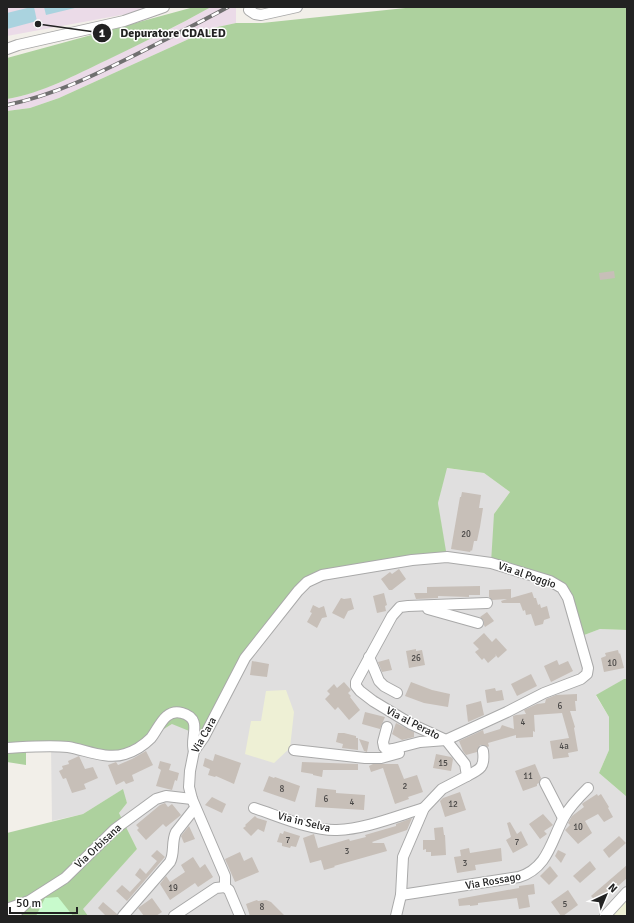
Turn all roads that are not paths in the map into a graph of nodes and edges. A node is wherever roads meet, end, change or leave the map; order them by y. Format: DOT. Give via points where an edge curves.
graph roads {
  1 [pos="164,7"];
  2 [pos="297,7"];
  3 [pos="249,10"];
  4 [pos="7,49"];
  5 [pos="298,591"];
  6 [pos="487,604"];
  7 [pos="418,606"];
  8 [pos="478,623"];
  9 [pos="369,657"];
  10 [pos="397,693"];
  11 [pos="387,727"];
  12 [pos="446,740"];
  13 [pos="7,748"];
  14 [pos="294,750"];
  15 [pos="483,751"];
  16 [pos="194,752"];
  17 [pos="467,776"];
  18 [pos="545,782"];
  19 [pos="588,788"];
  20 [pos="193,803"];
  21 [pos="254,808"];
  22 [pos="424,808"];
  23 [pos="564,818"];
  24 [pos="225,887"];
  25 [pos="627,892"];
  26 [pos="401,895"];
  27 [pos="28,901"];
  28 [pos="7,909"];
  29 [pos="13,916"];
  30 [pos="123,916"];
  31 [pos="174,916"];
  32 [pos="240,916"];
  33 [pos="396,916"];
  34 [pos="605,916"];
  1 -- 4 [label="street" via="124,21"];
  2 -- 3 [label="street" via="261,15"];
  5 -- 12 [label="street, Via al Poggio" via="307,582 322,574 447,557 491,563 550,581 562,588 568,598 585,657 588,670 586,676 544,693"];
  5 -- 16 [label="street, Via Cara" via="245,658"];
  6 -- 7 [label="street, Via al Perato"];
  7 -- 8 [label="street"];
  7 -- 9 [label="street, Via al Perato" via="397,609"];
  9 -- 10 [label="street" via="379,681"];
  9 -- 12 [label="street, Via al Perato" via="356,682 360,691 398,717"];
  11 -- 12 [label="street" via="383,742 387,750 416,742"];
  12 -- 14 [label="street" via="440,744 375,758"];
  12 -- 17 [label="street, Via al Perato" via="465,764"];
  13 -- 16 [label="street" via="68,747 119,756 139,747 151,737 165,717 178,712 187,715 194,724"];
  15 -- 17 [label="street" via="484,761 478,770"];
  16 -- 20 [label="street, Via Cara" via="189,787"];
  17 -- 22 [label="street" via="442,789"];
  18 -- 23 [label="street"];
  19 -- 23 [label="street, Via Rossago" via="573,803"];
  20 -- 24 [label="street, Via Cara" via="225,876"];
  20 -- 27 [label="street, Via Orbisana" via="166,796 156,799 115,829 65,878"];
  20 -- 30 [label="street" via="174,837 170,862"];
  21 -- 22 [label="street, Via in Selva" via="297,823 337,830 362,826"];
  22 -- 26 [label="street" via="402,857"];
  23 -- 26 [label="street, Via Rossago" via="545,858 531,873"];
  24 -- 31 [label="street" via="216,888"];
  24 -- 32 [label="street, Via Cara" via="231,894"];
  25 -- 34 [label="street"];
  26 -- 33 [label="street"];
  27 -- 28 [label="street, Via Orbisana"];
  27 -- 29 [label="street"];
}
